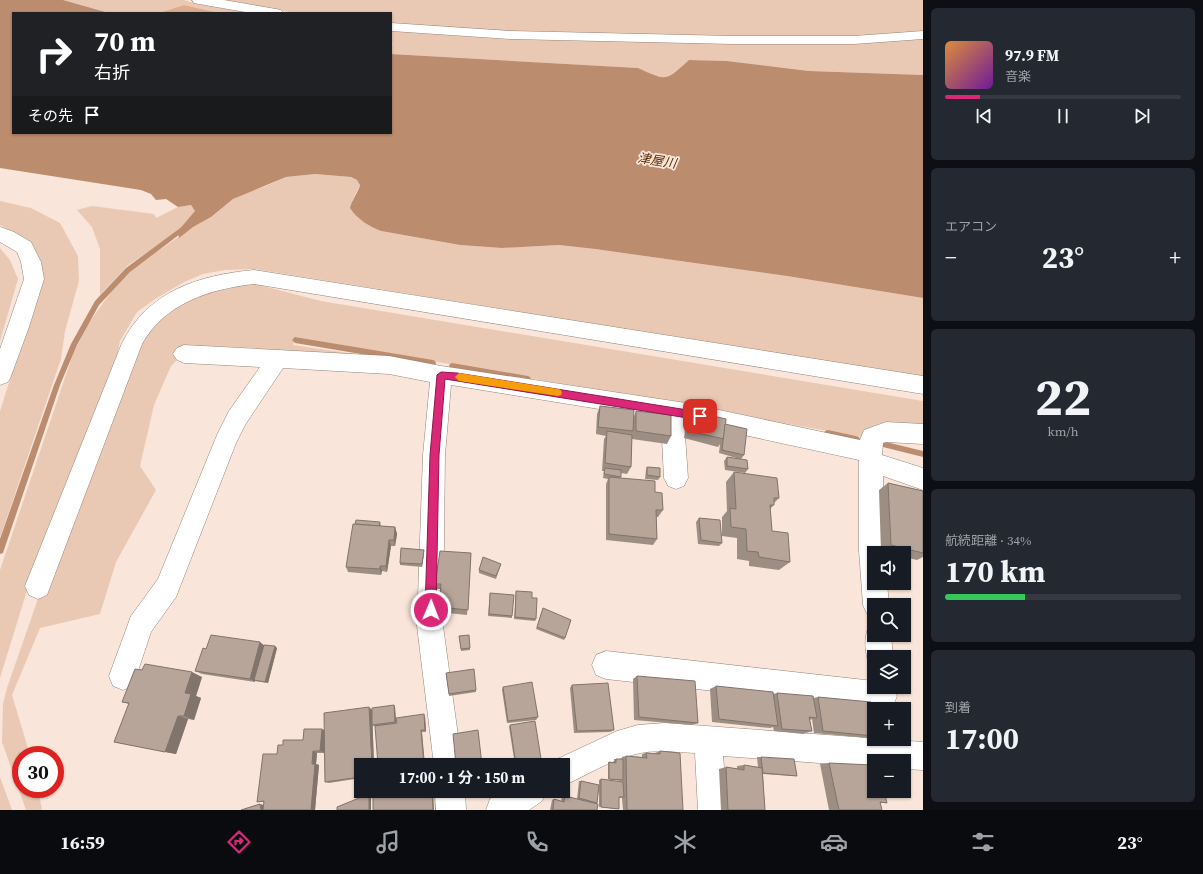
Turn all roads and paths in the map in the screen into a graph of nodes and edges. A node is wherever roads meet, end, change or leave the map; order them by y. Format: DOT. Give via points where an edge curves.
graph roads {
  1 [pos="199,0"];
  2 [pos="270,12"];
  3 [pos="392,27"];
  4 [pos="923,35"];
  5 [pos="0,234"];
  6 [pos="184,354"];
  7 [pos="277,359"];
  8 [pos="441,375"];
  9 [pos="0,376"];
  10 [pos="923,385"];
  11 [pos="672,411"];
  12 [pos="923,434"];
  13 [pos="870,457"];
  14 [pos="676,478"];
  15 [pos="923,479"];
  16 [pos="38,586"];
  17 [pos="875,598"];
  18 [pos="606,665"];
  19 [pos="123,676"];
  20 [pos="884,697"];
  21 [pos="708,741"];
  22 [pos="896,754"];
  23 [pos="447,758"];
  24 [pos="570,768"];
  25 [pos="450,798"];
  26 [pos="521,798"];
  27 [pos="451,810"];
  28 [pos="501,810"];
  29 [pos="713,810"];
  1 -- 2 [label="street"];
  3 -- 4 [label="street" via="511,34 733,40 854,40"];
  5 -- 9 [label="street" via="24,247 31,262 34,279"];
  6 -- 7 [label="street"];
  7 -- 8 [label="street" via="389,364"];
  7 -- 19 [label="street" via="224,442 167,588 140,625"];
  8 -- 11 [label="street"];
  8 -- 23 [label="street" via="434,455 430,626"];
  10 -- 16 [label="street" via="254,276 224,280 192,290 159,309 145,323 132,343"];
  11 -- 13 [label="street"];
  11 -- 14 [label="street"];
  12 -- 13 [label="street" via="886,432 872,437"];
  13 -- 15 [label="street"];
  13 -- 17 [label="street" via="871,550"];
  18 -- 20 [label="street"];
  21 -- 22 [label="street"];
  21 -- 24 [label="street" via="638,739 617,745"];
  21 -- 29 [label="street"];
  25 -- 27 [label="street"];
  26 -- 28 [label="street"];
}
